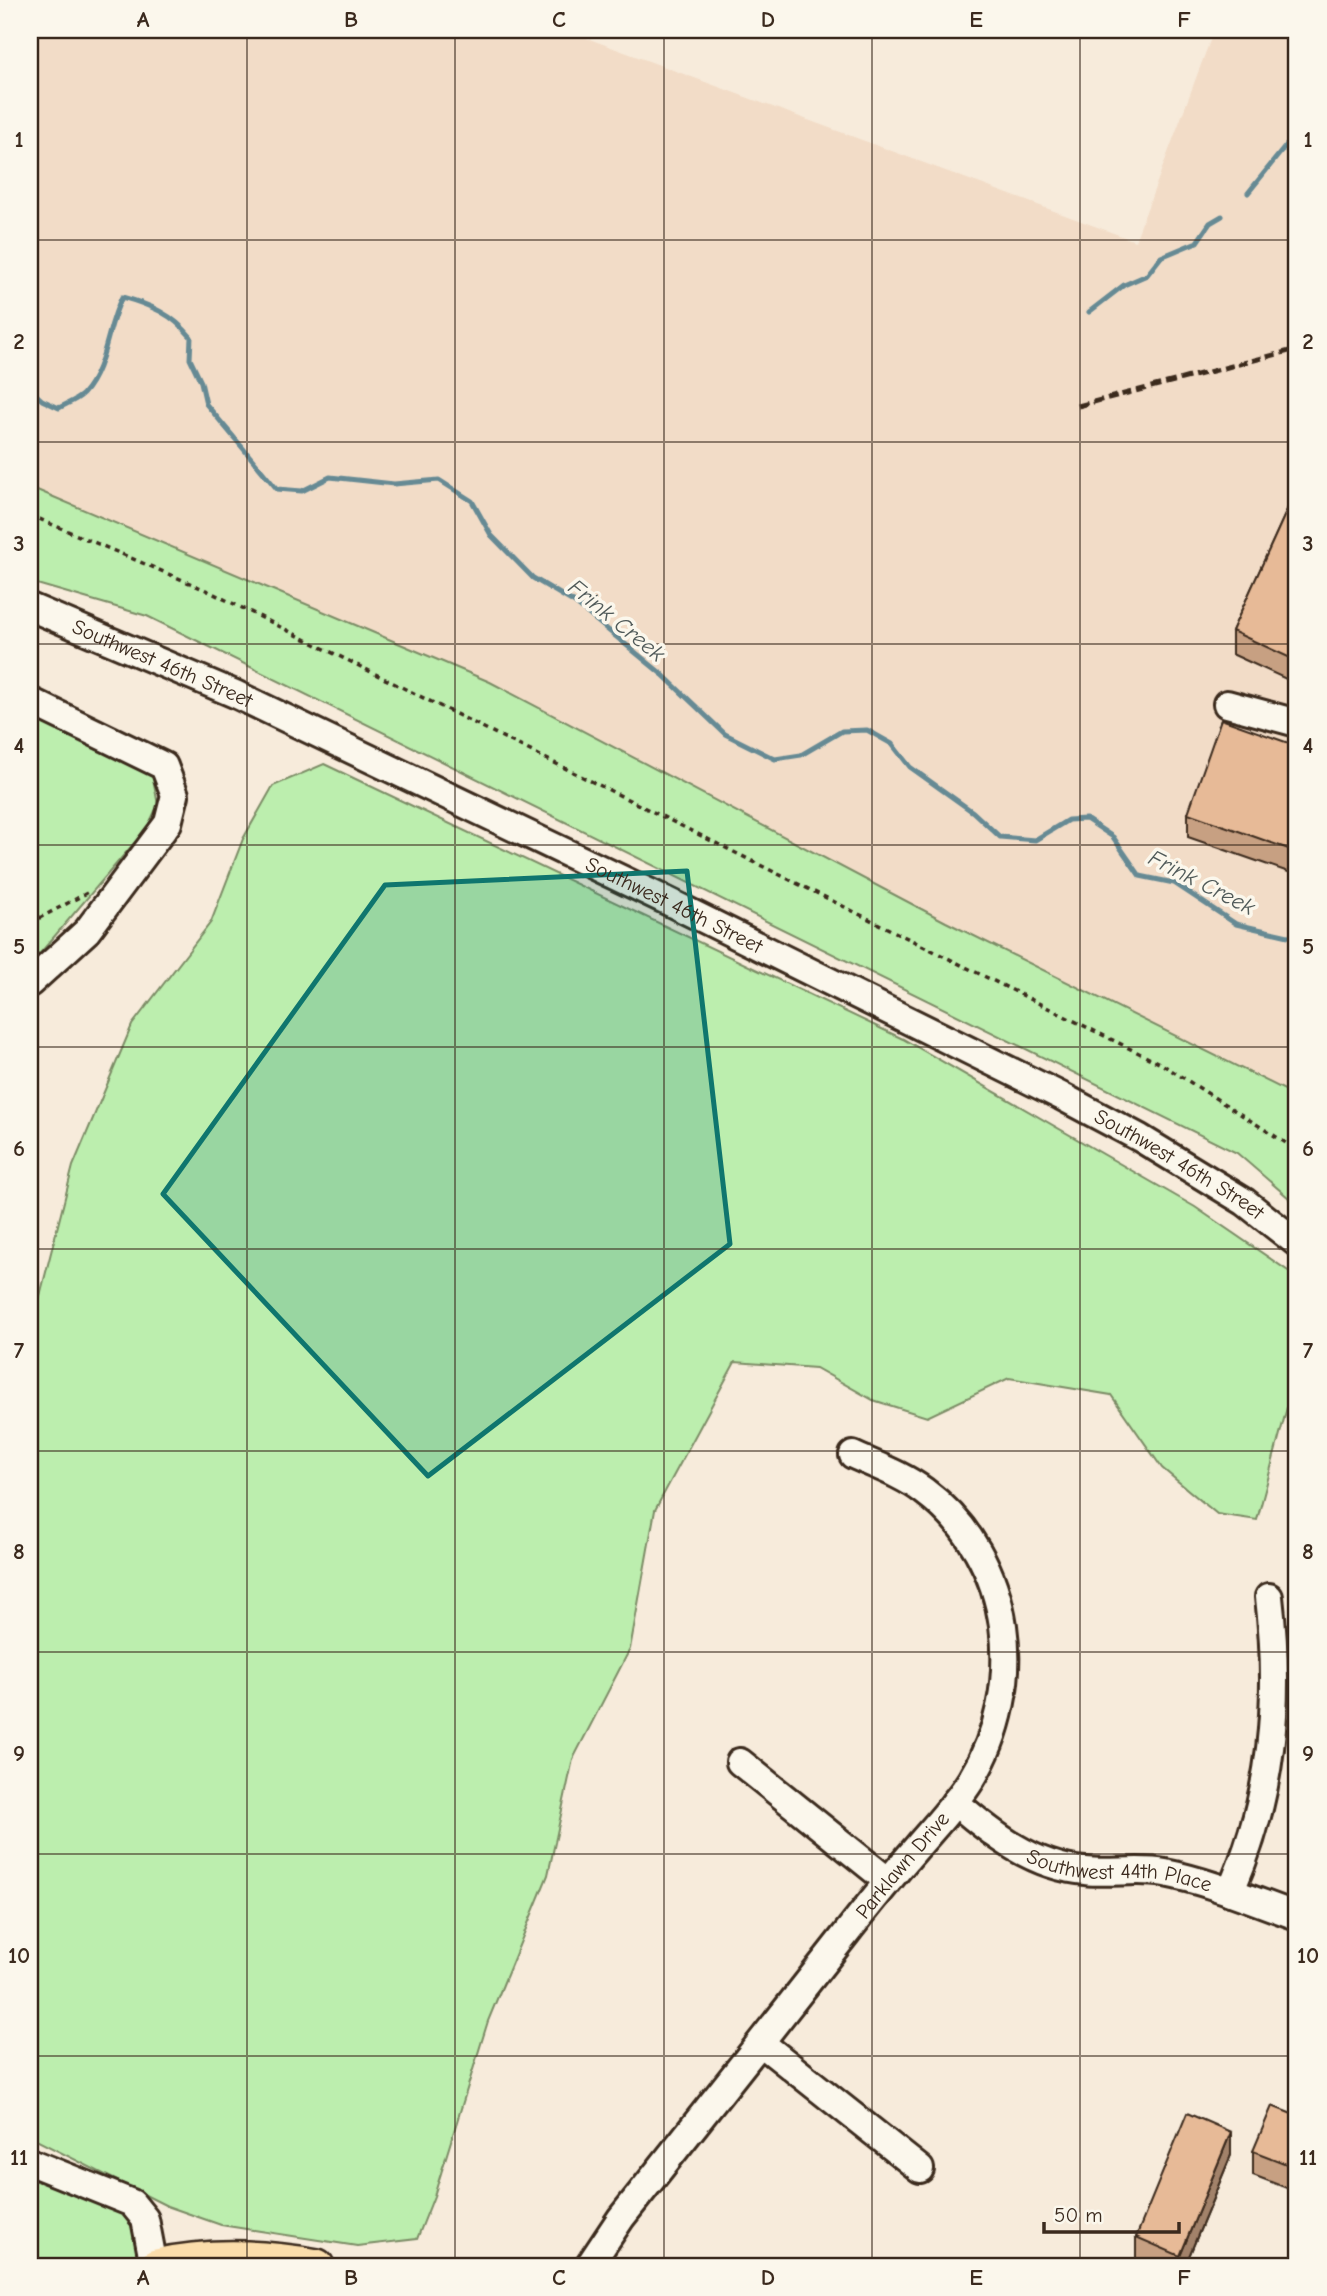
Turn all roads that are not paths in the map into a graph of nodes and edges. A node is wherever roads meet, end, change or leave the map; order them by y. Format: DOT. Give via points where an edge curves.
graph roads {
  1 [pos="30,607"];
  2 [pos="30,701"];
  3 [pos="1227,704"];
  4 [pos="1297,723"];
  5 [pos="30,982"];
  6 [pos="1297,1242"];
  7 [pos="853,1455"];
  8 [pos="1269,1597"];
  9 [pos="740,1762"];
  10 [pos="955,1801"];
  11 [pos="888,1881"];
  12 [pos="1230,1892"];
  13 [pos="1297,1916"];
  14 [pos="761,2043"];
  15 [pos="30,2162"];
  16 [pos="920,2169"];
  17 [pos="162,2265"];
  18 [pos="317,2266"];
  19 [pos="590,2266"];
  1 -- 6 [label="street, Southwest 46th Street" via="248,700 1061,1096 1245,1202"];
  2 -- 5 [label="street" via="164,766 175,794 168,822 87,931"];
  3 -- 4 [label="street"];
  7 -- 10 [label="street, Parklawn Drive" via="909,1480 957,1521 998,1595 1005,1636 1003,1698 991,1741"];
  8 -- 12 [label="street" via="1275,1676 1272,1751 1263,1800"];
  9 -- 11 [label="street"];
  10 -- 11 [label="street, Parklawn Drive"];
  10 -- 12 [label="street, Southwest 44th Place" via="1007,1844 1043,1862 1082,1871 1161,1872"];
  11 -- 14 [label="street, Parklawn Drive"];
  12 -- 13 [label="street, Southwest 44th Place"];
  14 -- 16 [label="street"];
  14 -- 19 [label="street, Parklawn Drive" via="621,2218"];
  15 -- 17 [label="street" via="132,2203 145,2219"];
  17 -- 18 [label="main road" via="223,2257"];
}
